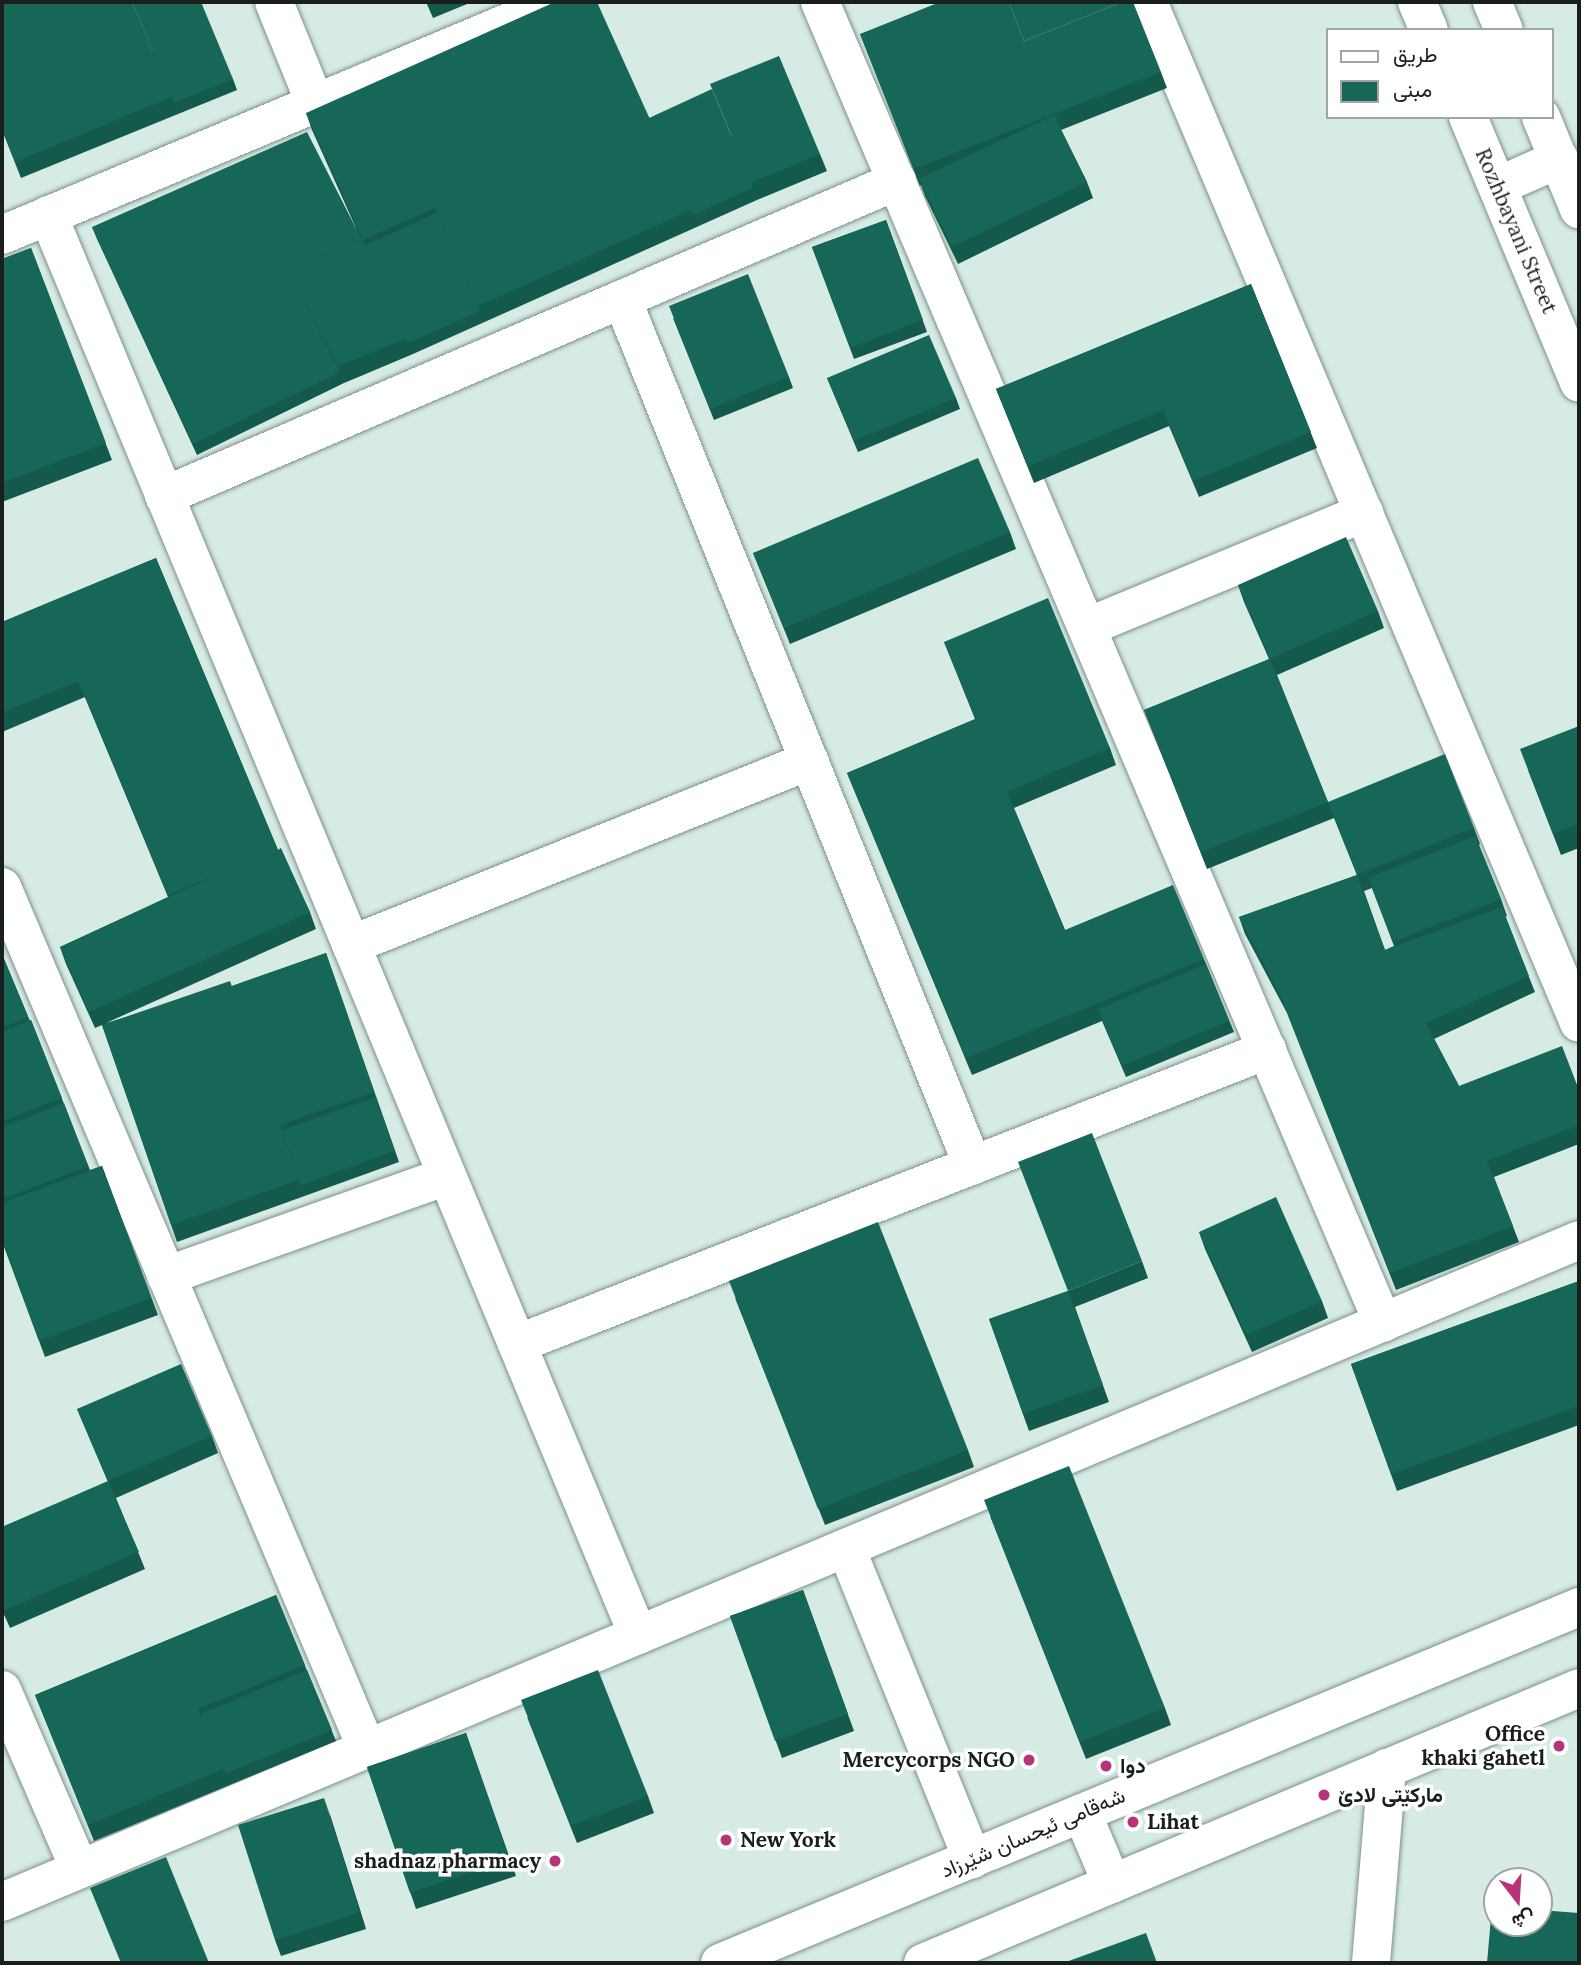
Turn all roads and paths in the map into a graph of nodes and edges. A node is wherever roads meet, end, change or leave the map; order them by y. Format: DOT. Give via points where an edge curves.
graph roads {
  1 [pos="274,2"];
  2 [pos="556,2"];
  3 [pos="820,2"];
  4 [pos="1149,2"];
  5 [pos="1417,2"];
  6 [pos="1492,2"];
  7 [pos="1428,28"];
  8 [pos="1503,28"];
  9 [pos="315,103"];
  10 [pos="1469,119"];
  11 [pos="1542,119"];
  12 [pos="1559,159"];
  13 [pos="897,181"];
  14 [pos="1498,186"];
  15 [pos="1579,209"];
  16 [pos="48,215"];
  17 [pos="2,235"];
  18 [pos="622,299"];
  19 [pos="1579,383"];
  20 [pos="164,496"];
  21 [pos="1364,513"];
  22 [pos="1087,627"];
  23 [pos="808,761"];
  24 [pos="2,887"];
  25 [pos="351,945"];
  26 [pos="1579,1023"];
  27 [pos="1267,1050"];
  28 [pos="973,1166"];
  29 [pos="447,1176"];
  30 [pos="1579,1240"];
  31 [pos="166,1276"];
  32 [pos="1382,1322"];
  33 [pos="517,1344"];
  34 [pos="846,1548"];
  35 [pos="1579,1607"];
  36 [pos="638,1635"];
  37 [pos="1579,1688"];
  38 [pos="2,1690"];
  39 [pos="367,1749"];
  40 [pos="1387,1768"];
  41 [pos="1082,1813"];
  42 [pos="972,1859"];
  43 [pos="79,1868"];
  44 [pos="1112,1884"];
  45 [pos="2,1902"];
  46 [pos="720,1963"];
  47 [pos="923,1963"];
  48 [pos="1371,1963"];
  1 -- 9 [label="street"];
  2 -- 9 [label="street"];
  3 -- 13 [label="street"];
  4 -- 21 [label="street"];
  5 -- 7 [label="street"];
  6 -- 8 [label="street"];
  9 -- 16 [label="street"];
  10 -- 14 [label="street, Rozhbayani Street"];
  11 -- 12 [label="street"];
  12 -- 14 [label="street"];
  12 -- 15 [label="street"];
  13 -- 18 [label="street"];
  13 -- 22 [label="street"];
  14 -- 19 [label="street, Rozhbayani Street"];
  16 -- 17 [label="street"];
  16 -- 20 [label="street"];
  18 -- 20 [label="street"];
  18 -- 23 [label="street"];
  20 -- 25 [label="street"];
  21 -- 22 [label="street"];
  21 -- 26 [label="street"];
  22 -- 27 [label="street"];
  23 -- 25 [label="street"];
  23 -- 28 [label="street"];
  24 -- 31 [label="street"];
  25 -- 29 [label="street"];
  27 -- 28 [label="street"];
  27 -- 32 [label="street"];
  28 -- 33 [label="street"];
  29 -- 31 [label="street"];
  29 -- 33 [label="street"];
  30 -- 32 [label="street"];
  31 -- 39 [label="street"];
  32 -- 34 [label="street"];
  33 -- 36 [label="street"];
  34 -- 36 [label="street"];
  34 -- 42 [label="street"];
  35 -- 41 [label="street, شەقامی ئیحسان شێرزاد"];
  36 -- 39 [label="street"];
  37 -- 40 [label="street"];
  38 -- 43 [label="street"];
  39 -- 43 [label="street"];
  40 -- 44 [label="street"];
  40 -- 48 [label="street"];
  41 -- 42 [label="street, شەقامی ئیحسان شێرزاد"];
  41 -- 44 [label="street"];
  42 -- 46 [label="street, شەقامی ئیحسان شێرزاد"];
  43 -- 45 [label="street"];
  44 -- 47 [label="street"];
}
